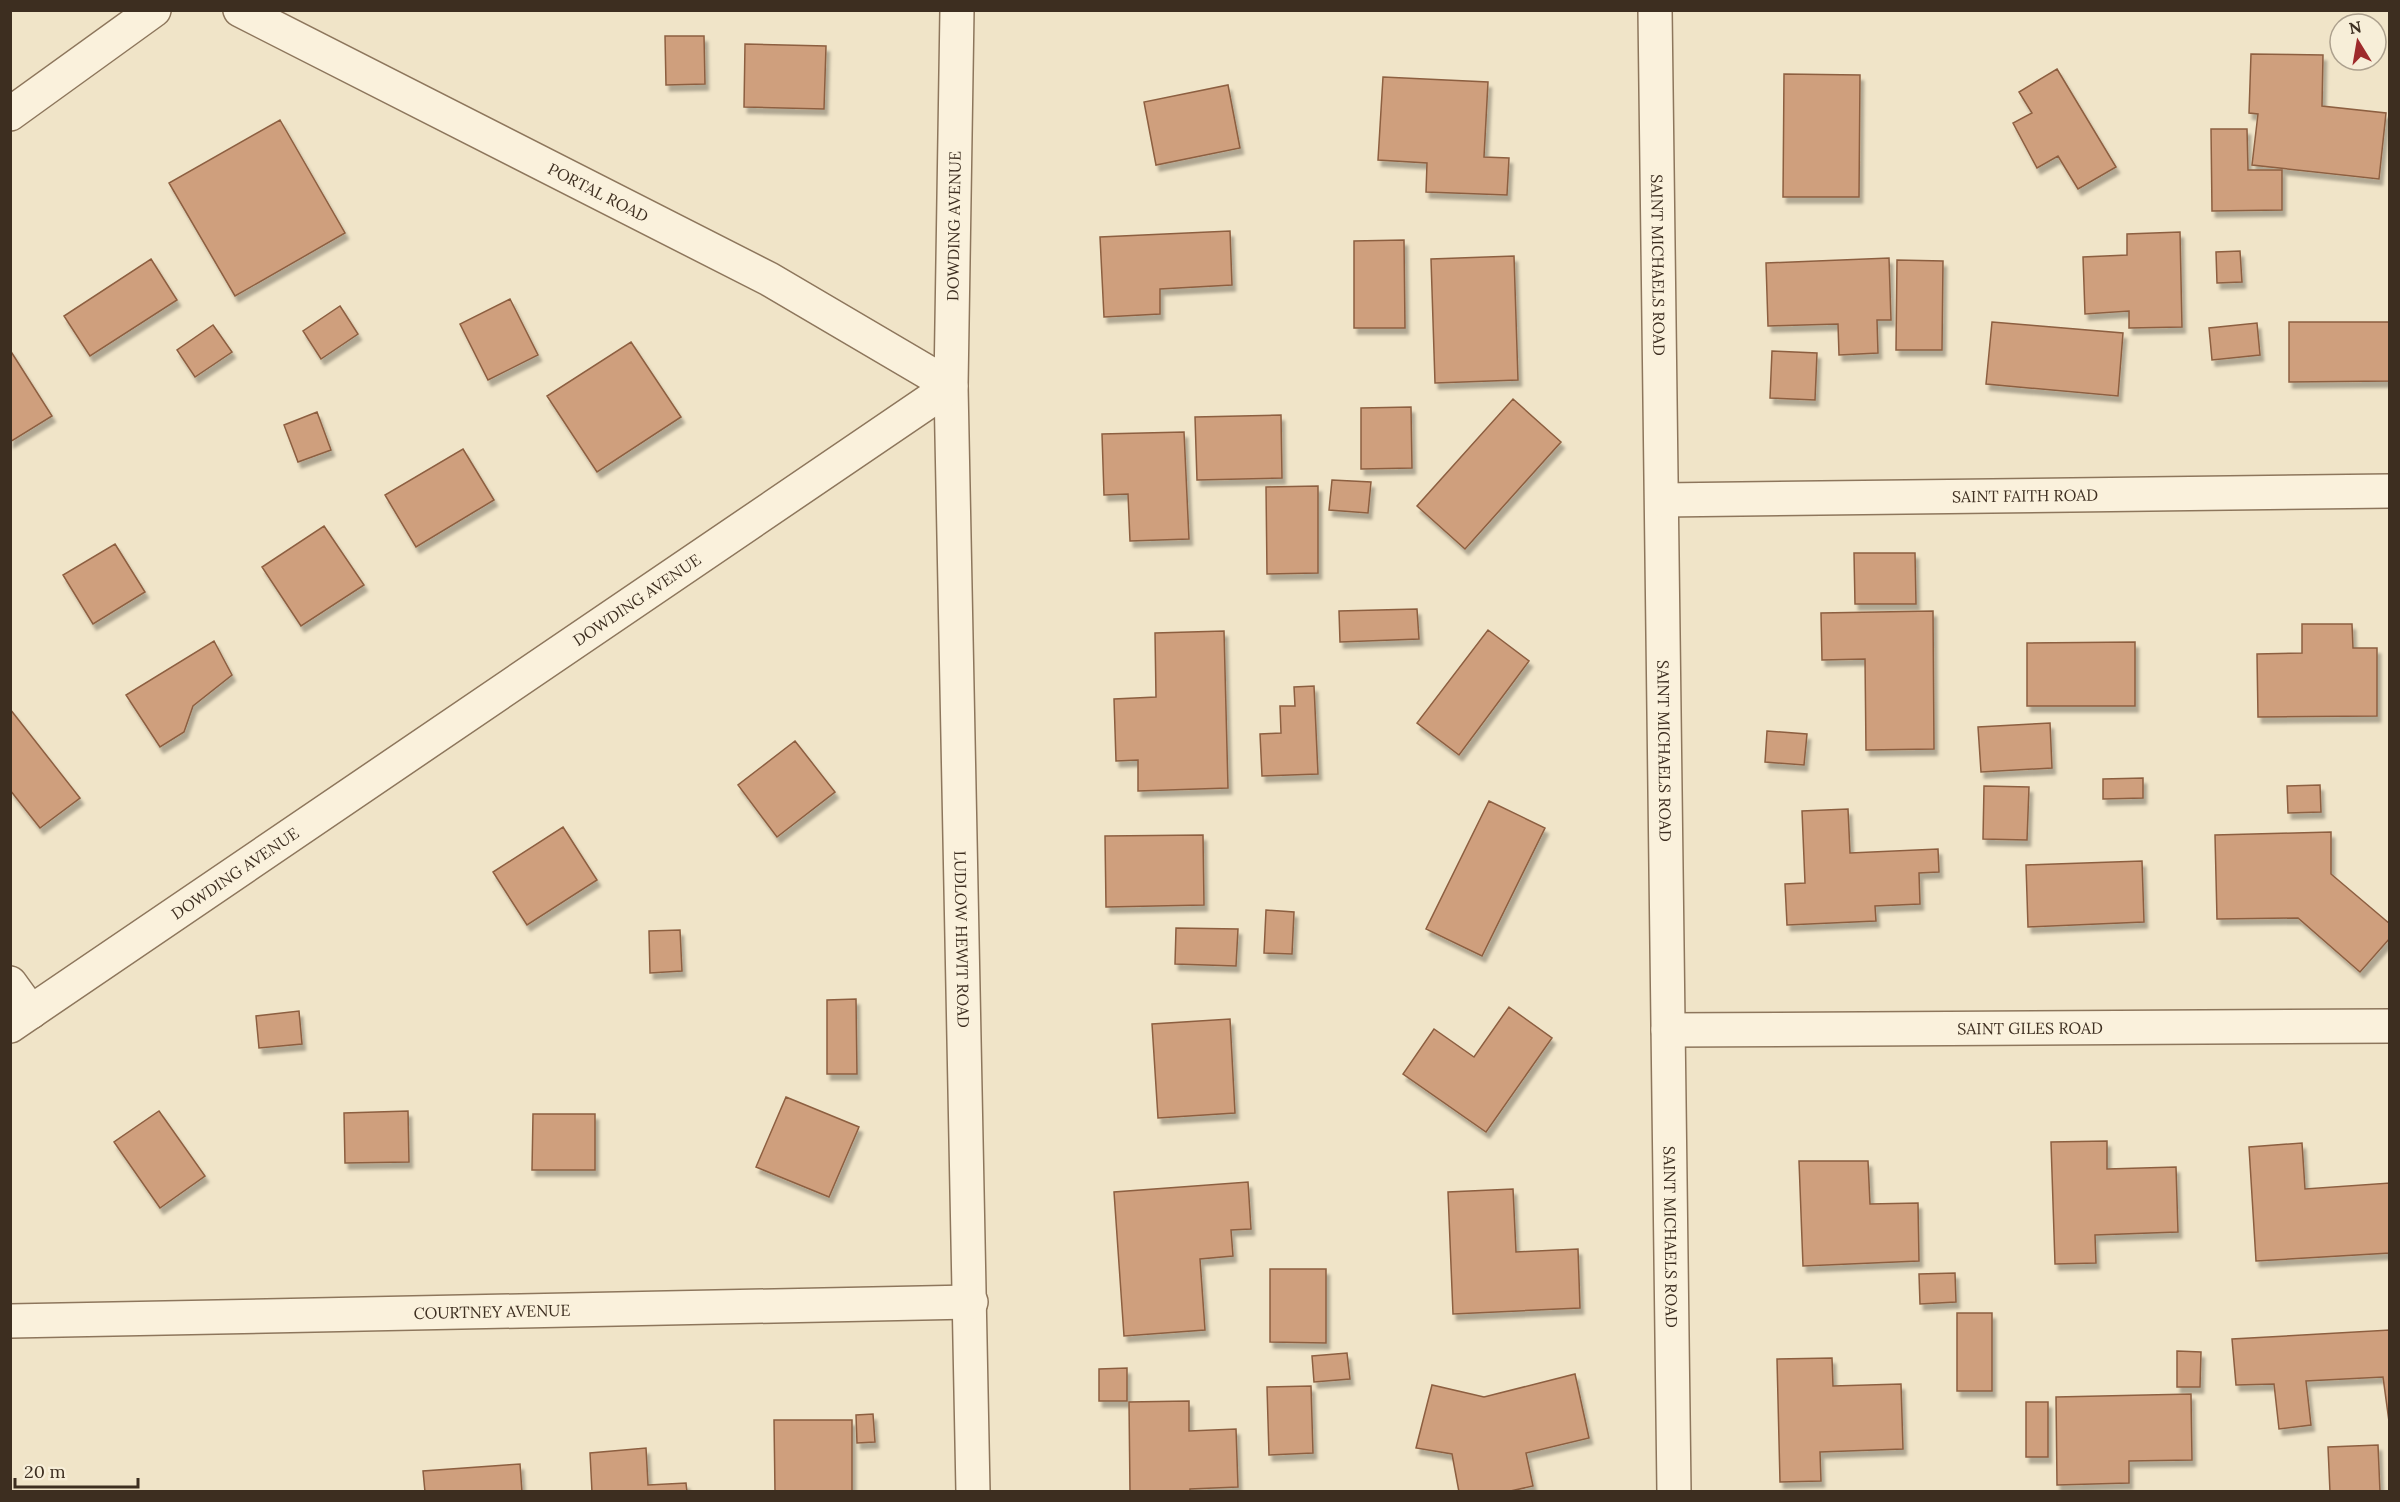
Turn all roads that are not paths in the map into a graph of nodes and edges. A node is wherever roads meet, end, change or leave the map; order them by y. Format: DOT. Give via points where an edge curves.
graph roads {
  1 [pos="154,10"];
  2 [pos="240,10"];
  3 [pos="957,10"];
  4 [pos="1655,10"];
  5 [pos="10,114"];
  6 [pos="951,386"];
  7 [pos="2390,491"];
  8 [pos="1662,500"];
  9 [pos="10,983"];
  10 [pos="21,1019"];
  11 [pos="2390,1026"];
  12 [pos="1668,1029"];
  13 [pos="971,1302"];
  14 [pos="10,1321"];
  15 [pos="973,1491"];
  16 [pos="1674,1491"];
  1 -- 5 [label="street"];
  2 -- 6 [label="street, PORTAL ROAD" via="770,279"];
  3 -- 6 [label="street, DOWDING AVENUE"];
  4 -- 8 [label="street, SAINT MICHAELS ROAD"];
  6 -- 10 [label="street, DOWDING AVENUE"];
  6 -- 13 [label="street, LUDLOW HEWIT ROAD"];
  7 -- 8 [label="street, SAINT FAITH ROAD"];
  8 -- 12 [label="street, SAINT MICHAELS ROAD"];
  9 -- 10 [label="street"];
  11 -- 12 [label="street, SAINT GILES ROAD"];
  12 -- 16 [label="street, SAINT MICHAELS ROAD"];
  13 -- 14 [label="street, COURTNEY AVENUE"];
  13 -- 15 [label="street, LUDLOW HEWIT ROAD"];
}
